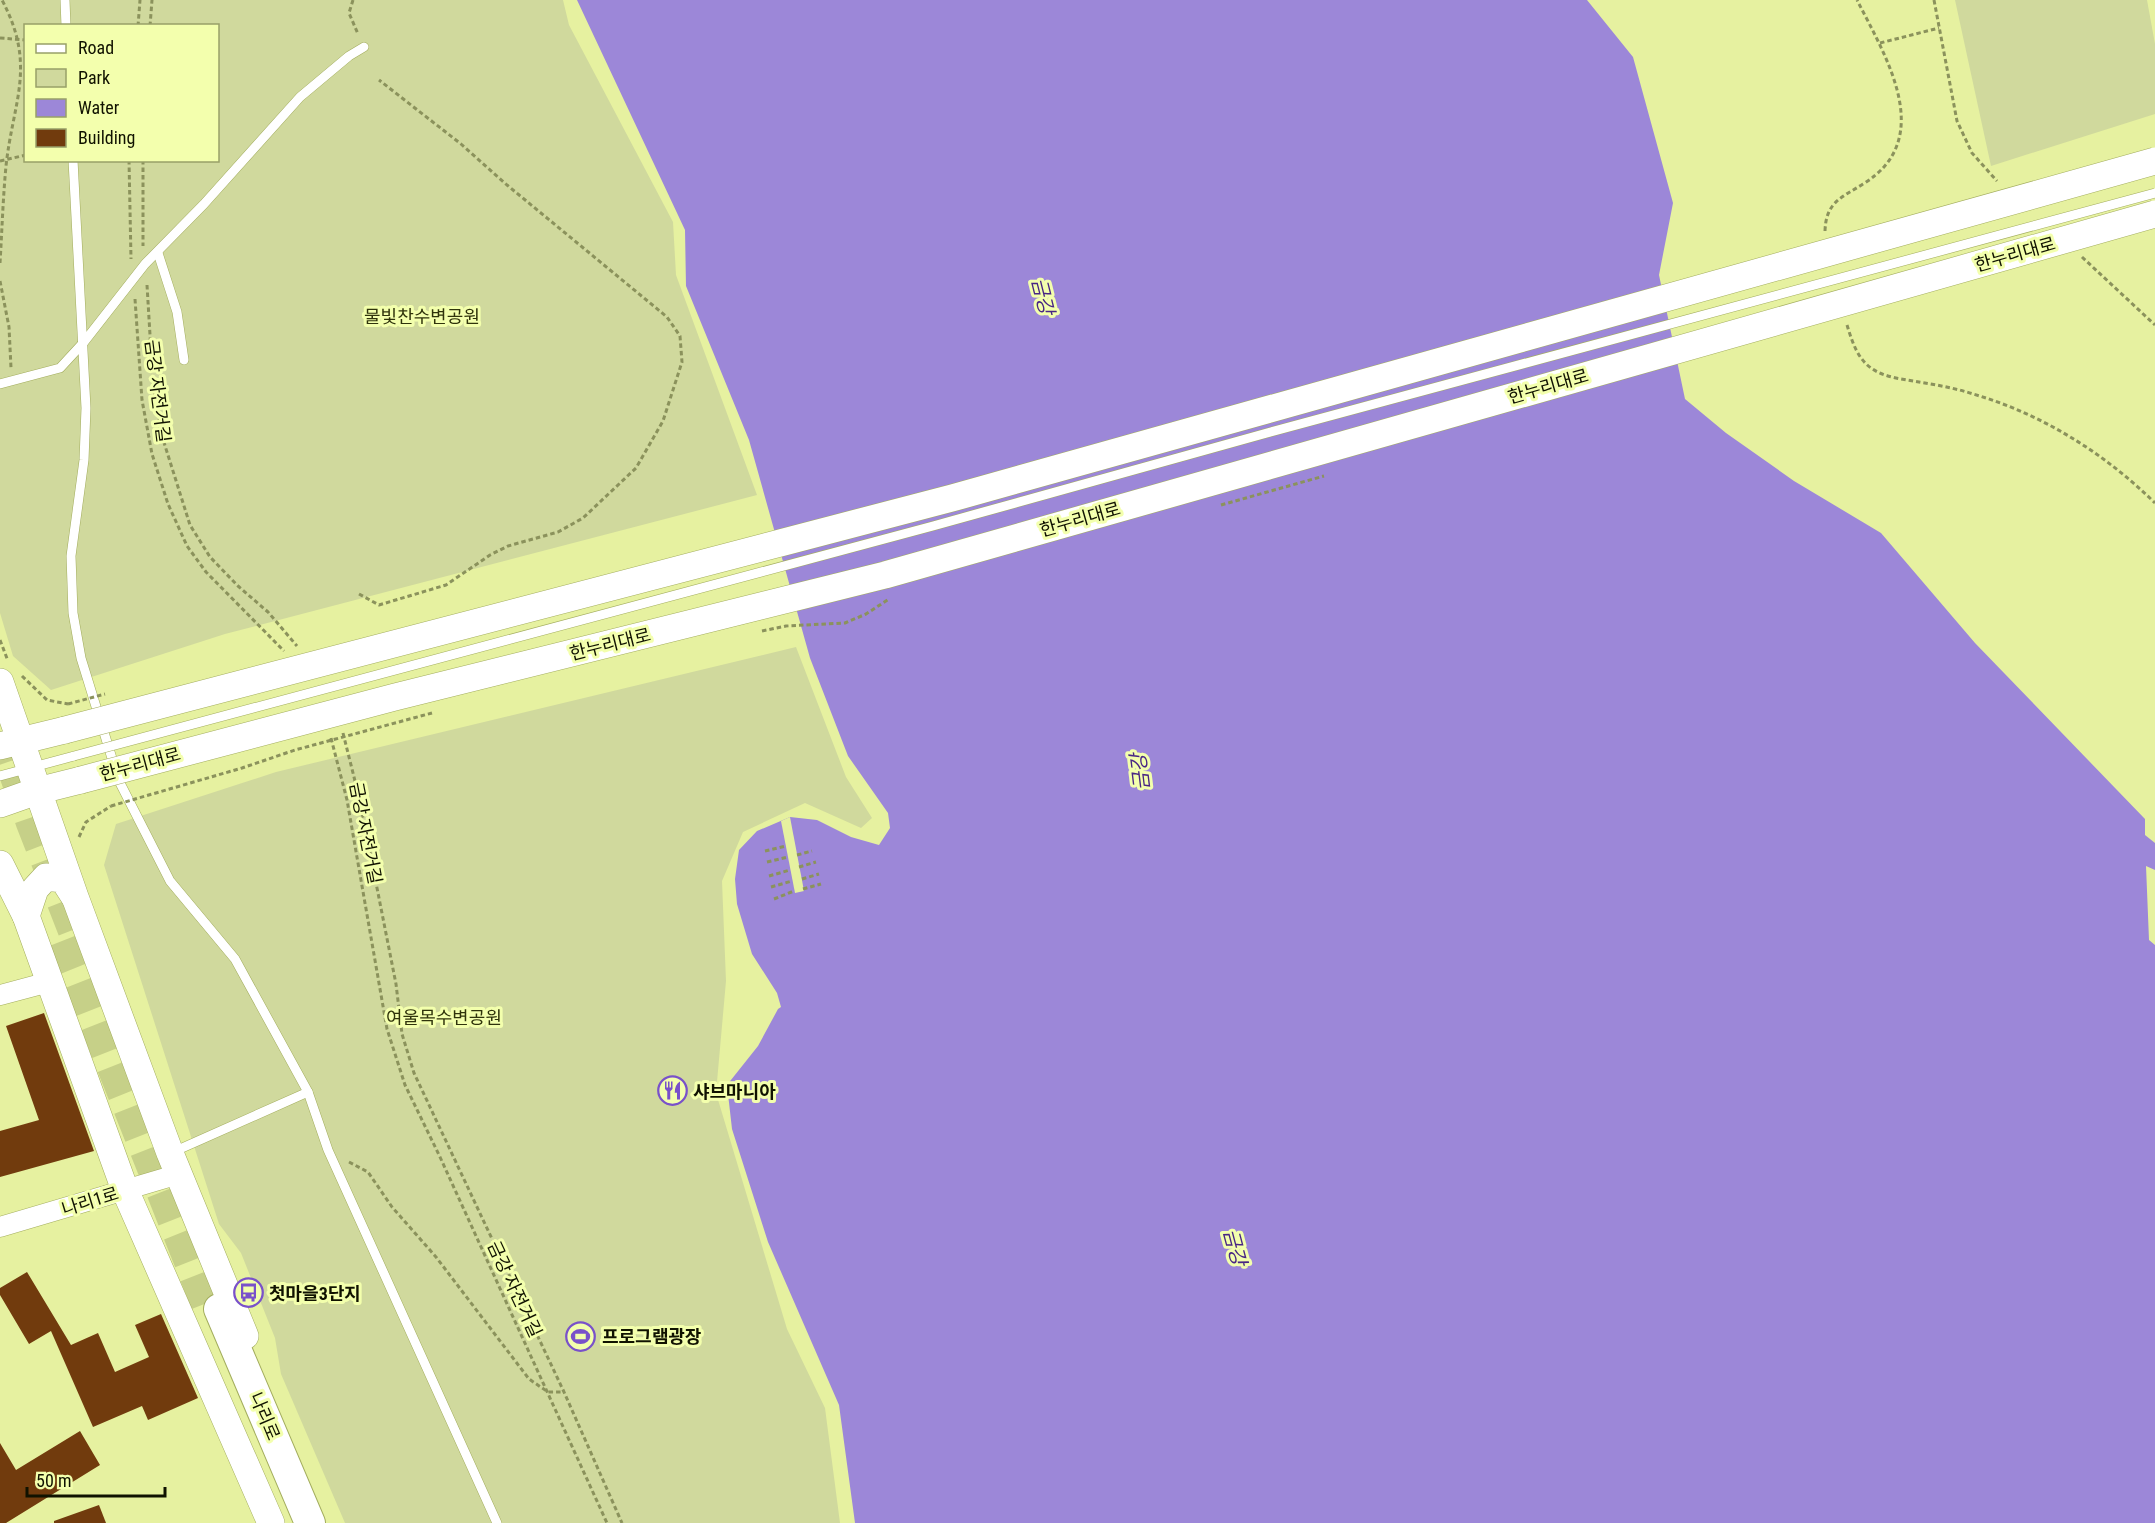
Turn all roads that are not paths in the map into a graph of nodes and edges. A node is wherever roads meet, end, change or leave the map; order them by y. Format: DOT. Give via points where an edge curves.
graph roads {
  1 [pos="65,0"];
  2 [pos="66,24"];
  3 [pos="364,47"];
  4 [pos="2155,161"];
  5 [pos="74,162"];
  6 [pos="2155,193"];
  7 [pos="2155,214"];
  8 [pos="158,253"];
  9 [pos="84,342"];
  10 [pos="184,360"];
  11 [pos="0,384"];
  12 [pos="10,674"];
  13 [pos="10,743"];
  14 [pos="78,768"];
  15 [pos="0,776"];
  16 [pos="34,779"];
  17 [pos="0,804"];
  18 [pos="0,864"];
  19 [pos="75,897"];
  20 [pos="26,916"];
  21 [pos="49,982"];
  22 [pos="0,995"];
  23 [pos="308,1092"];
  24 [pos="175,1164"];
  25 [pos="125,1190"];
  26 [pos="0,1227"];
  27 [pos="272,1523"];
  28 [pos="288,1523"];
  29 [pos="310,1523"];
  30 [pos="321,1523"];
  31 [pos="497,1523"];
  1 -- 2 [label="lane"];
  3 -- 8 [label="lane" via="300,96"];
  4 -- 13 [label="street, bridge" via="952,498 66,717"];
  5 -- 9 [label="lane"];
  6 -- 14 [label="lane, bridge" via="1267,433"];
  7 -- 14 [label="street, 한누리대로, bridge" via="885,575 372,703"];
  8 -- 9 [label="lane"];
  8 -- 10 [label="lane" via="177,312"];
  9 -- 11 [label="lane" via="60,368"];
  9 -- 23 [label="lane" via="84,460 71,556 73,613 81,658 119,781 170,881 236,959"];
  12 -- 13 [label="street"];
  13 -- 16 [label="street"];
  14 -- 16 [label="street, 한누리대로"];
  15 -- 16 [label="lane"];
  16 -- 17 [label="street, 한누리대로"];
  16 -- 19 [label="street"];
  18 -- 20 [label="street"];
  19 -- 20 [label="street" via="63,879 46,877 35,889"];
  19 -- 24 [label="street"];
  20 -- 21 [label="street"];
  21 -- 22 [label="street"];
  21 -- 25 [label="street"];
  23 -- 24 [label="lane"];
  23 -- 31 [label="lane" via="328,1150"];
  24 -- 25 [label="street, 나리1로"];
  24 -- 30 [label="street"];
  25 -- 26 [label="street, 나리1로"];
  25 -- 27 [label="street"];
  28 -- 29 [label="main road, 나리로" via="214,1311"];
}
